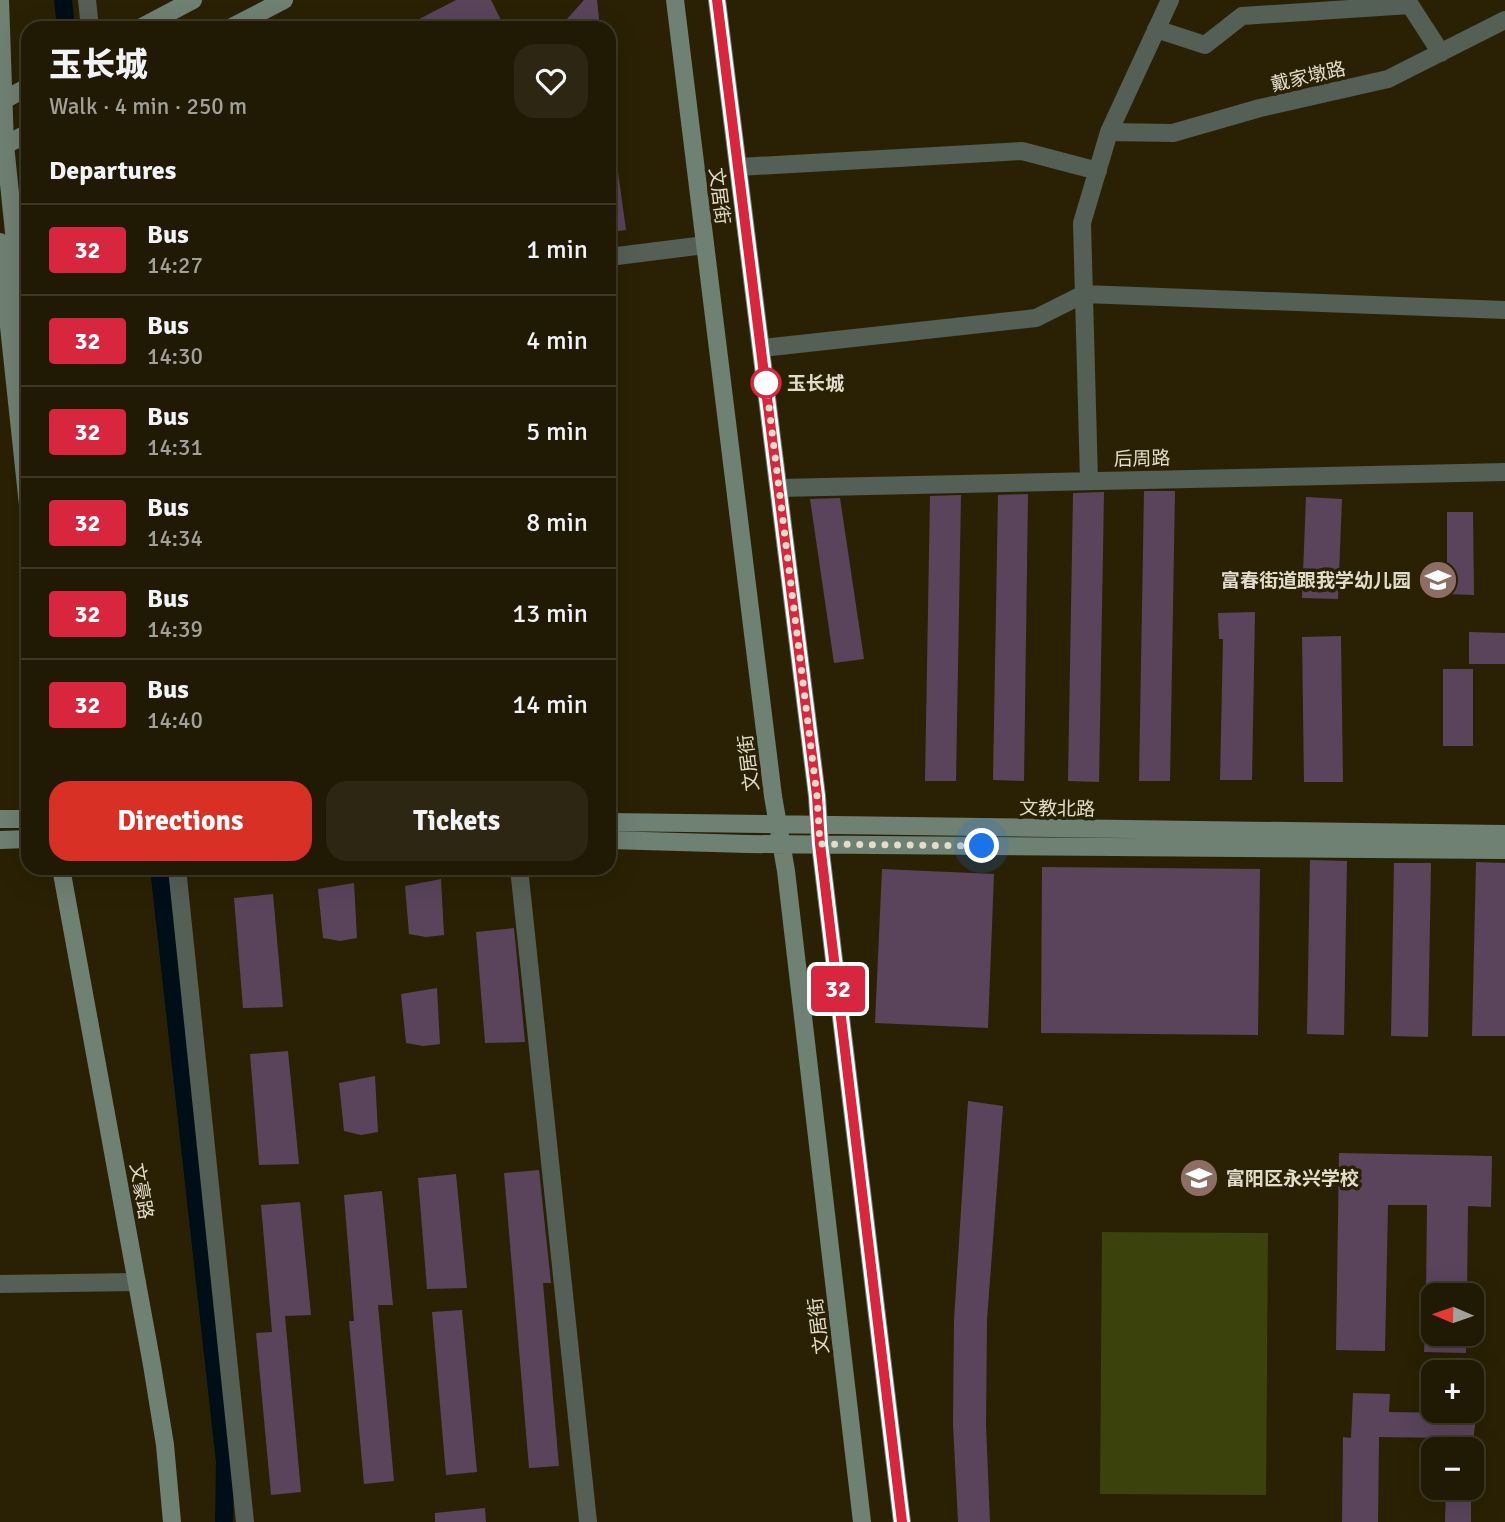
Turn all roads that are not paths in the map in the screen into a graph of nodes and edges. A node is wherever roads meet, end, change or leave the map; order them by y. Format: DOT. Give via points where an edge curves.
graph roads {
  1 [pos="0,0"];
  2 [pos="87,0"];
  3 [pos="193,0"];
  4 [pos="284,0"];
  5 [pos="674,0"];
  6 [pos="717,0"];
  7 [pos="1170,0"];
  8 [pos="1505,20"];
  9 [pos="89,21"];
  10 [pos="153,21"];
  11 [pos="244,21"];
  12 [pos="1156,29"];
  13 [pos="1441,53"];
  14 [pos="21,91"];
  15 [pos="2,101"];
  16 [pos="1109,132"];
  17 [pos="21,137"];
  18 [pos="3,147"];
  19 [pos="739,167"];
  20 [pos="1098,171"];
  21 [pos="0,242"];
  22 [pos="705,245"];
  23 [pos="616,256"];
  24 [pos="1084,294"];
  25 [pos="21,306"];
  26 [pos="1505,310"];
  27 [pos="762,348"];
  28 [pos="21,439"];
  29 [pos="1505,472"];
  30 [pos="1088,480"];
  31 [pos="779,488"];
  32 [pos="21,819"];
  33 [pos="0,820"];
  34 [pos="616,822"];
  35 [pos="779,825"];
  36 [pos="819,826"];
  37 [pos="1505,834"];
  38 [pos="21,839"];
  39 [pos="0,840"];
  40 [pos="616,840"];
  41 [pos="782,844"];
  42 [pos="820,844"];
  43 [pos="1505,850"];
  44 [pos="62,875"];
  45 [pos="178,875"];
  46 [pos="520,875"];
  47 [pos="137,1282"];
  48 [pos="0,1284"];
  49 [pos="172,1522"];
  50 [pos="245,1522"];
  51 [pos="588,1522"];
  52 [pos="862,1522"];
  53 [pos="902,1522"];
  1 -- 15 [label="street"];
  2 -- 9 [label="street"];
  3 -- 10 [label="street"];
  4 -- 11 [label="street"];
  5 -- 22 [label="street, 文居街"];
  6 -- 19 [label="street, 文居街"];
  7 -- 12 [label="street"];
  8 -- 13 [label="street, 戴家墩路"];
  12 -- 13 [label="street" via="1205,45 1242,16 1410,5"];
  12 -- 16 [label="street"];
  13 -- 16 [label="street, 戴家墩路" via="1388,79 1173,133"];
  14 -- 15 [label="street"];
  15 -- 18 [label="street"];
  16 -- 20 [label="street"];
  17 -- 18 [label="street"];
  18 -- 25 [label="street"];
  19 -- 20 [label="street" via="1022,151"];
  19 -- 27 [label="street, 文居街"];
  20 -- 24 [label="street" via="1082,223"];
  21 -- 28 [label="street"];
  22 -- 23 [label="street"];
  22 -- 35 [label="street, 文居街"];
  24 -- 26 [label="street"];
  24 -- 27 [label="street" via="1036,318"];
  24 -- 30 [label="street"];
  27 -- 31 [label="street, 文居街"];
  29 -- 30 [label="street, 后周路"];
  30 -- 31 [label="street, 后周路"];
  31 -- 36 [label="street, 文居街"];
  32 -- 33 [label="street"];
  34 -- 35 [label="street, 文教北路"];
  35 -- 36 [label="street, 文教北路"];
  35 -- 41 [label="street, 文居街"];
  36 -- 37 [label="street, 文教北路"];
  36 -- 42 [label="street, 文居街"];
  38 -- 39 [label="street"];
  40 -- 41 [label="street, 文教北路"];
  41 -- 42 [label="street, 文教北路"];
  41 -- 52 [label="street, 文居街"];
  42 -- 43 [label="street, 文教北路"];
  42 -- 53 [label="street, 文居街"];
  44 -- 47 [label="street, 文豪路"];
  45 -- 50 [label="street"];
  46 -- 51 [label="street"];
  47 -- 48 [label="street"];
  47 -- 49 [label="street, 文豪路" via="166,1445"];
}
